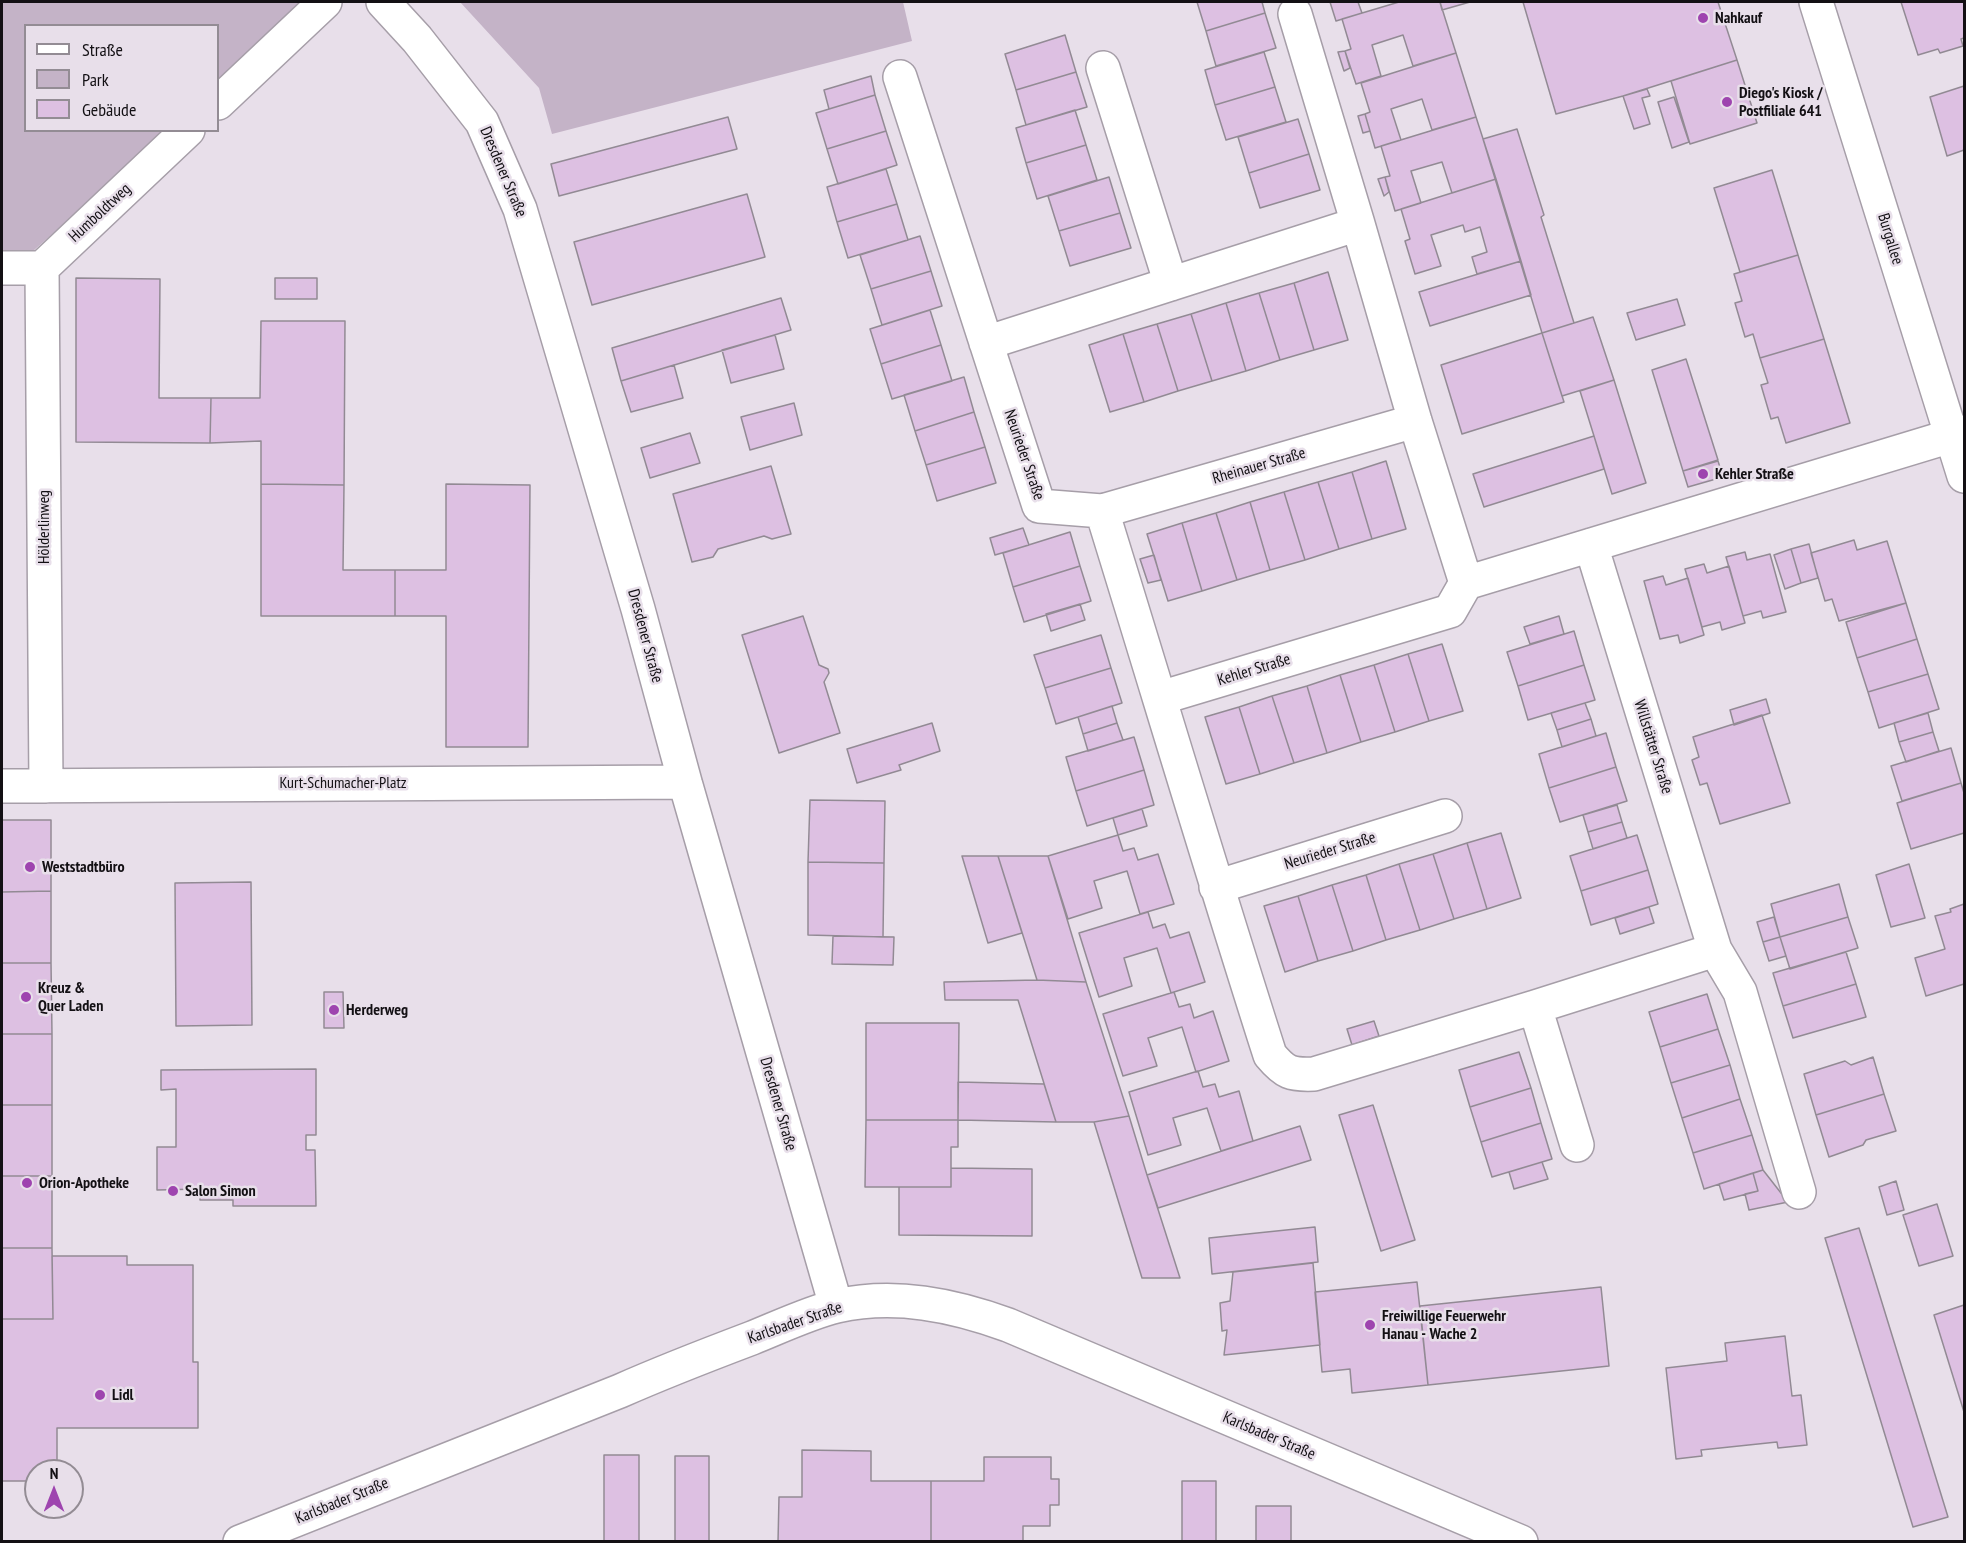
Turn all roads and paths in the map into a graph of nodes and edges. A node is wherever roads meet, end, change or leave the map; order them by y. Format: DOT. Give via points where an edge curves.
graph roads {
  1 [pos="325,2"];
  2 [pos="383,2"];
  3 [pos="1816,2"];
  4 [pos="1295,14"];
  5 [pos="1103,68"];
  6 [pos="900,77"];
  7 [pos="219,102"];
  8 [pos="186,132"];
  9 [pos="1358,224"];
  10 [pos="2,268"];
  11 [pos="42,268"];
  12 [pos="1171,284"];
  13 [pos="986,343"];
  14 [pos="1415,421"];
  15 [pos="1958,434"];
  16 [pos="1965,476"];
  17 [pos="1102,511"];
  18 [pos="1591,545"];
  19 [pos="1466,583"];
  20 [pos="1160,698"];
  21 [pos="685,782"];
  22 [pos="2,786"];
  23 [pos="46,786"];
  24 [pos="1445,816"];
  25 [pos="1216,887"];
  26 [pos="1715,950"];
  27 [pos="1535,1007"];
  28 [pos="1577,1145"];
  29 [pos="1799,1192"];
  30 [pos="836,1306"];
  31 [pos="240,1542"];
  32 [pos="1521,1542"];
  1 -- 7 [label="street"];
  2 -- 21 [label="street, Dresdener Straße" via="482,122 520,209"];
  3 -- 15 [label="street, Burgallee"];
  4 -- 9 [label="street"];
  5 -- 12 [label="street"];
  6 -- 13 [label="street, Neurieder Straße"];
  8 -- 11 [label="street, Humboldtweg"];
  9 -- 12 [label="street"];
  9 -- 14 [label="street"];
  10 -- 11 [label="street"];
  11 -- 23 [label="street, Hölderlinweg"];
  12 -- 13 [label="street"];
  13 -- 17 [label="street, Neurieder Straße" via="1039,506"];
  14 -- 17 [label="street, Rheinauer Straße"];
  14 -- 19 [label="street"];
  15 -- 16 [label="street, Burgallee"];
  15 -- 18 [label="street"];
  17 -- 20 [label="street"];
  18 -- 19 [label="street"];
  18 -- 26 [label="street, Willstätter Straße"];
  19 -- 20 [label="street, Kehler Straße" via="1450,611"];
  20 -- 25 [label="street"];
  21 -- 23 [label="street, Kurt-Schumacher-Platz"];
  21 -- 30 [label="street, Dresdener Straße"];
  22 -- 23 [label="street, Kurt-Schumacher-Platz"];
  24 -- 25 [label="street, Neurieder Straße"];
  25 -- 27 [label="street" via="1270,1055 1281,1068 1295,1074 1314,1074"];
  26 -- 27 [label="street"];
  26 -- 29 [label="street, Willstätter Straße" via="1740,992"];
  27 -- 28 [label="street"];
  30 -- 31 [label="street, Karlsbader Straße"];
  30 -- 32 [label="street, Karlsbader Straße" via="914,1301 971,1312"];
}
